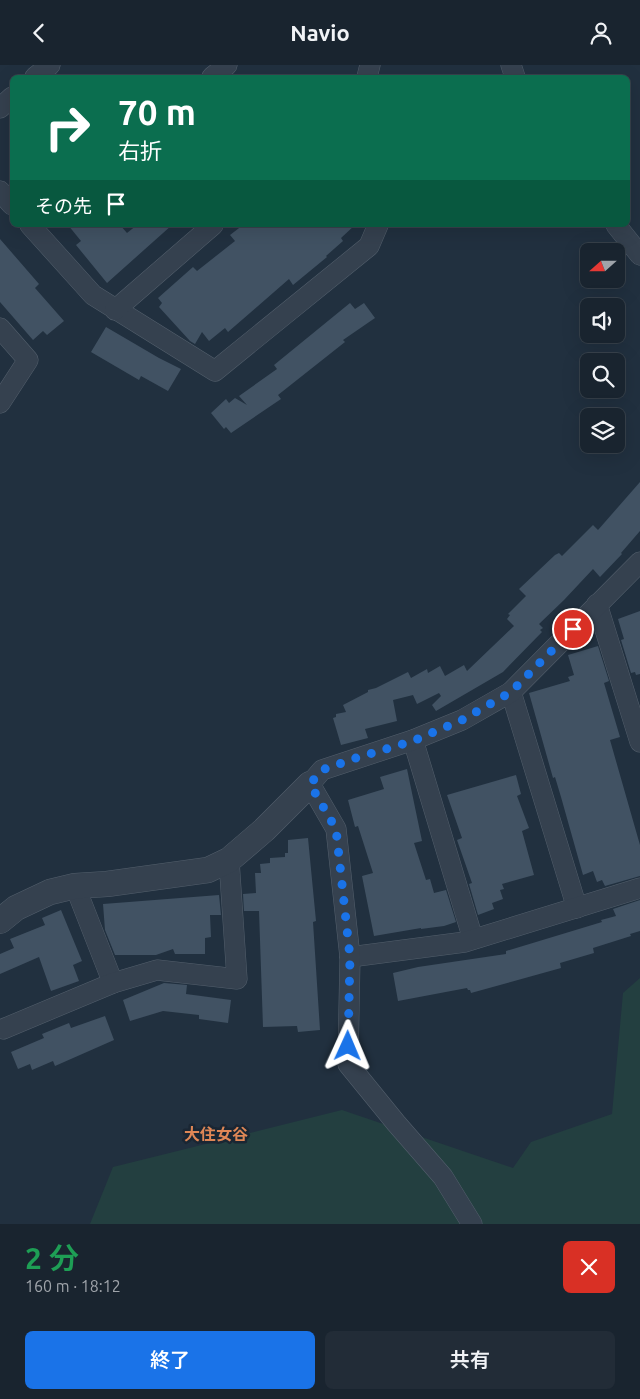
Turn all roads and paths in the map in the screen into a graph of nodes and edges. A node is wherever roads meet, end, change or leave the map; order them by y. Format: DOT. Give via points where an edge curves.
graph roads {
  1 [pos="50,65"];
  2 [pos="227,65"];
  3 [pos="38,75"];
  4 [pos="214,75"];
  5 [pos="10,99"];
  6 [pos="0,108"];
  7 [pos="0,191"];
  8 [pos="10,203"];
  9 [pos="34,227"];
  10 [pos="211,227"];
  11 [pos="377,227"];
  12 [pos="618,227"];
  13 [pos="640,255"];
  14 [pos="116,310"];
  15 [pos="0,328"];
  16 [pos="0,403"];
  17 [pos="640,562"];
  18 [pos="597,604"];
  19 [pos="511,692"];
  20 [pos="413,741"];
  21 [pos="640,742"];
  22 [pos="310,784"];
  23 [pos="229,860"];
  24 [pos="76,886"];
  25 [pos="640,888"];
  26 [pos="576,908"];
  27 [pos="0,921"];
  28 [pos="473,939"];
  29 [pos="350,957"];
  30 [pos="113,983"];
  31 [pos="3,1029"];
  32 [pos="472,1224"];
  1 -- 3 [label="street"];
  2 -- 4 [label="street"];
  5 -- 6 [label="street"];
  7 -- 8 [label="street"];
  9 -- 14 [label="street" via="92,295"];
  10 -- 14 [label="street"];
  11 -- 14 [label="street" via="369,246 215,371"];
  12 -- 13 [label="street"];
  15 -- 16 [label="street" via="28,360"];
  17 -- 18 [label="street"];
  18 -- 19 [label="street"];
  18 -- 21 [label="street"];
  19 -- 20 [label="street" via="462,720"];
  19 -- 26 [label="street"];
  20 -- 22 [label="street" via="322,770"];
  20 -- 28 [label="street"];
  22 -- 23 [label="street"];
  22 -- 29 [label="street" via="336,829"];
  23 -- 24 [label="street" via="208,870"];
  23 -- 30 [label="street" via="237,979 157,970"];
  24 -- 27 [label="street" via="50,892 16,908"];
  24 -- 30 [label="street"];
  25 -- 26 [label="street"];
  26 -- 28 [label="street"];
  28 -- 29 [label="street"];
  29 -- 32 [label="street" via="348,1064 444,1177"];
  30 -- 31 [label="street"];
}
